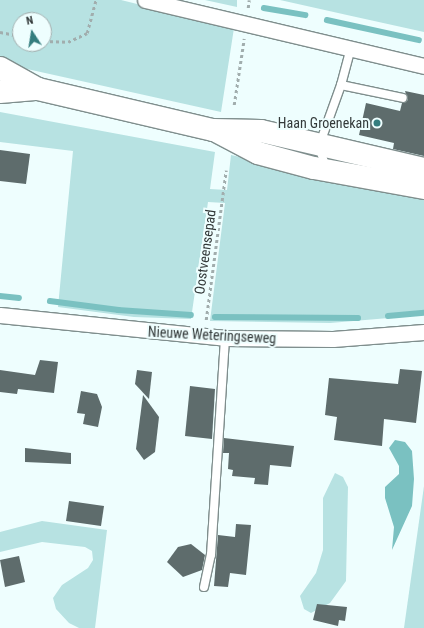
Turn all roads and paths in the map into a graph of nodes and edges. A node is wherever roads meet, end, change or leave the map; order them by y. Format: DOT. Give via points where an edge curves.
graph roads {
  1 [pos="96,0"];
  2 [pos="145,0"];
  3 [pos="0,32"];
  4 [pos="12,34"];
  5 [pos="244,37"];
  6 [pos="52,41"];
  7 [pos="352,48"];
  8 [pos="424,66"];
  9 [pos="0,68"];
  10 [pos="341,85"];
  11 [pos="38,89"];
  12 [pos="0,92"];
  13 [pos="403,98"];
  14 [pos="234,105"];
  15 [pos="213,130"];
  16 [pos="319,146"];
  17 [pos="424,169"];
  18 [pos="226,170"];
  19 [pos="327,170"];
  20 [pos="424,188"];
  21 [pos="0,315"];
  22 [pos="424,332"];
  23 [pos="204,337"];
  24 [pos="225,338"];
  25 [pos="204,587"];
  1 -- 6 [label="path" via="87,33 68,42"];
  2 -- 7 [label="street"];
  3 -- 4 [label="path"];
  5 -- 14 [label="path"];
  7 -- 8 [label="street"];
  7 -- 10 [label="lane"];
  9 -- 11 [label="main road"];
  10 -- 13 [label="lane"];
  10 -- 16 [label="lane"];
  11 -- 12 [label="main road"];
  11 -- 15 [label="main road"];
  15 -- 16 [label="main road" via="260,131"];
  15 -- 19 [label="main road" via="258,153"];
  16 -- 17 [label="main road"];
  16 -- 19 [label="lane"];
  18 -- 23 [label="path, Oostveensepad"];
  19 -- 20 [label="main road"];
  21 -- 23 [label="street, Nieuwe Weteringseweg"];
  22 -- 24 [label="street, Nieuwe Weteringseweg" via="333,339"];
  23 -- 24 [label="street, Nieuwe Weteringseweg"];
  24 -- 25 [label="lane" via="211,555"];
}
